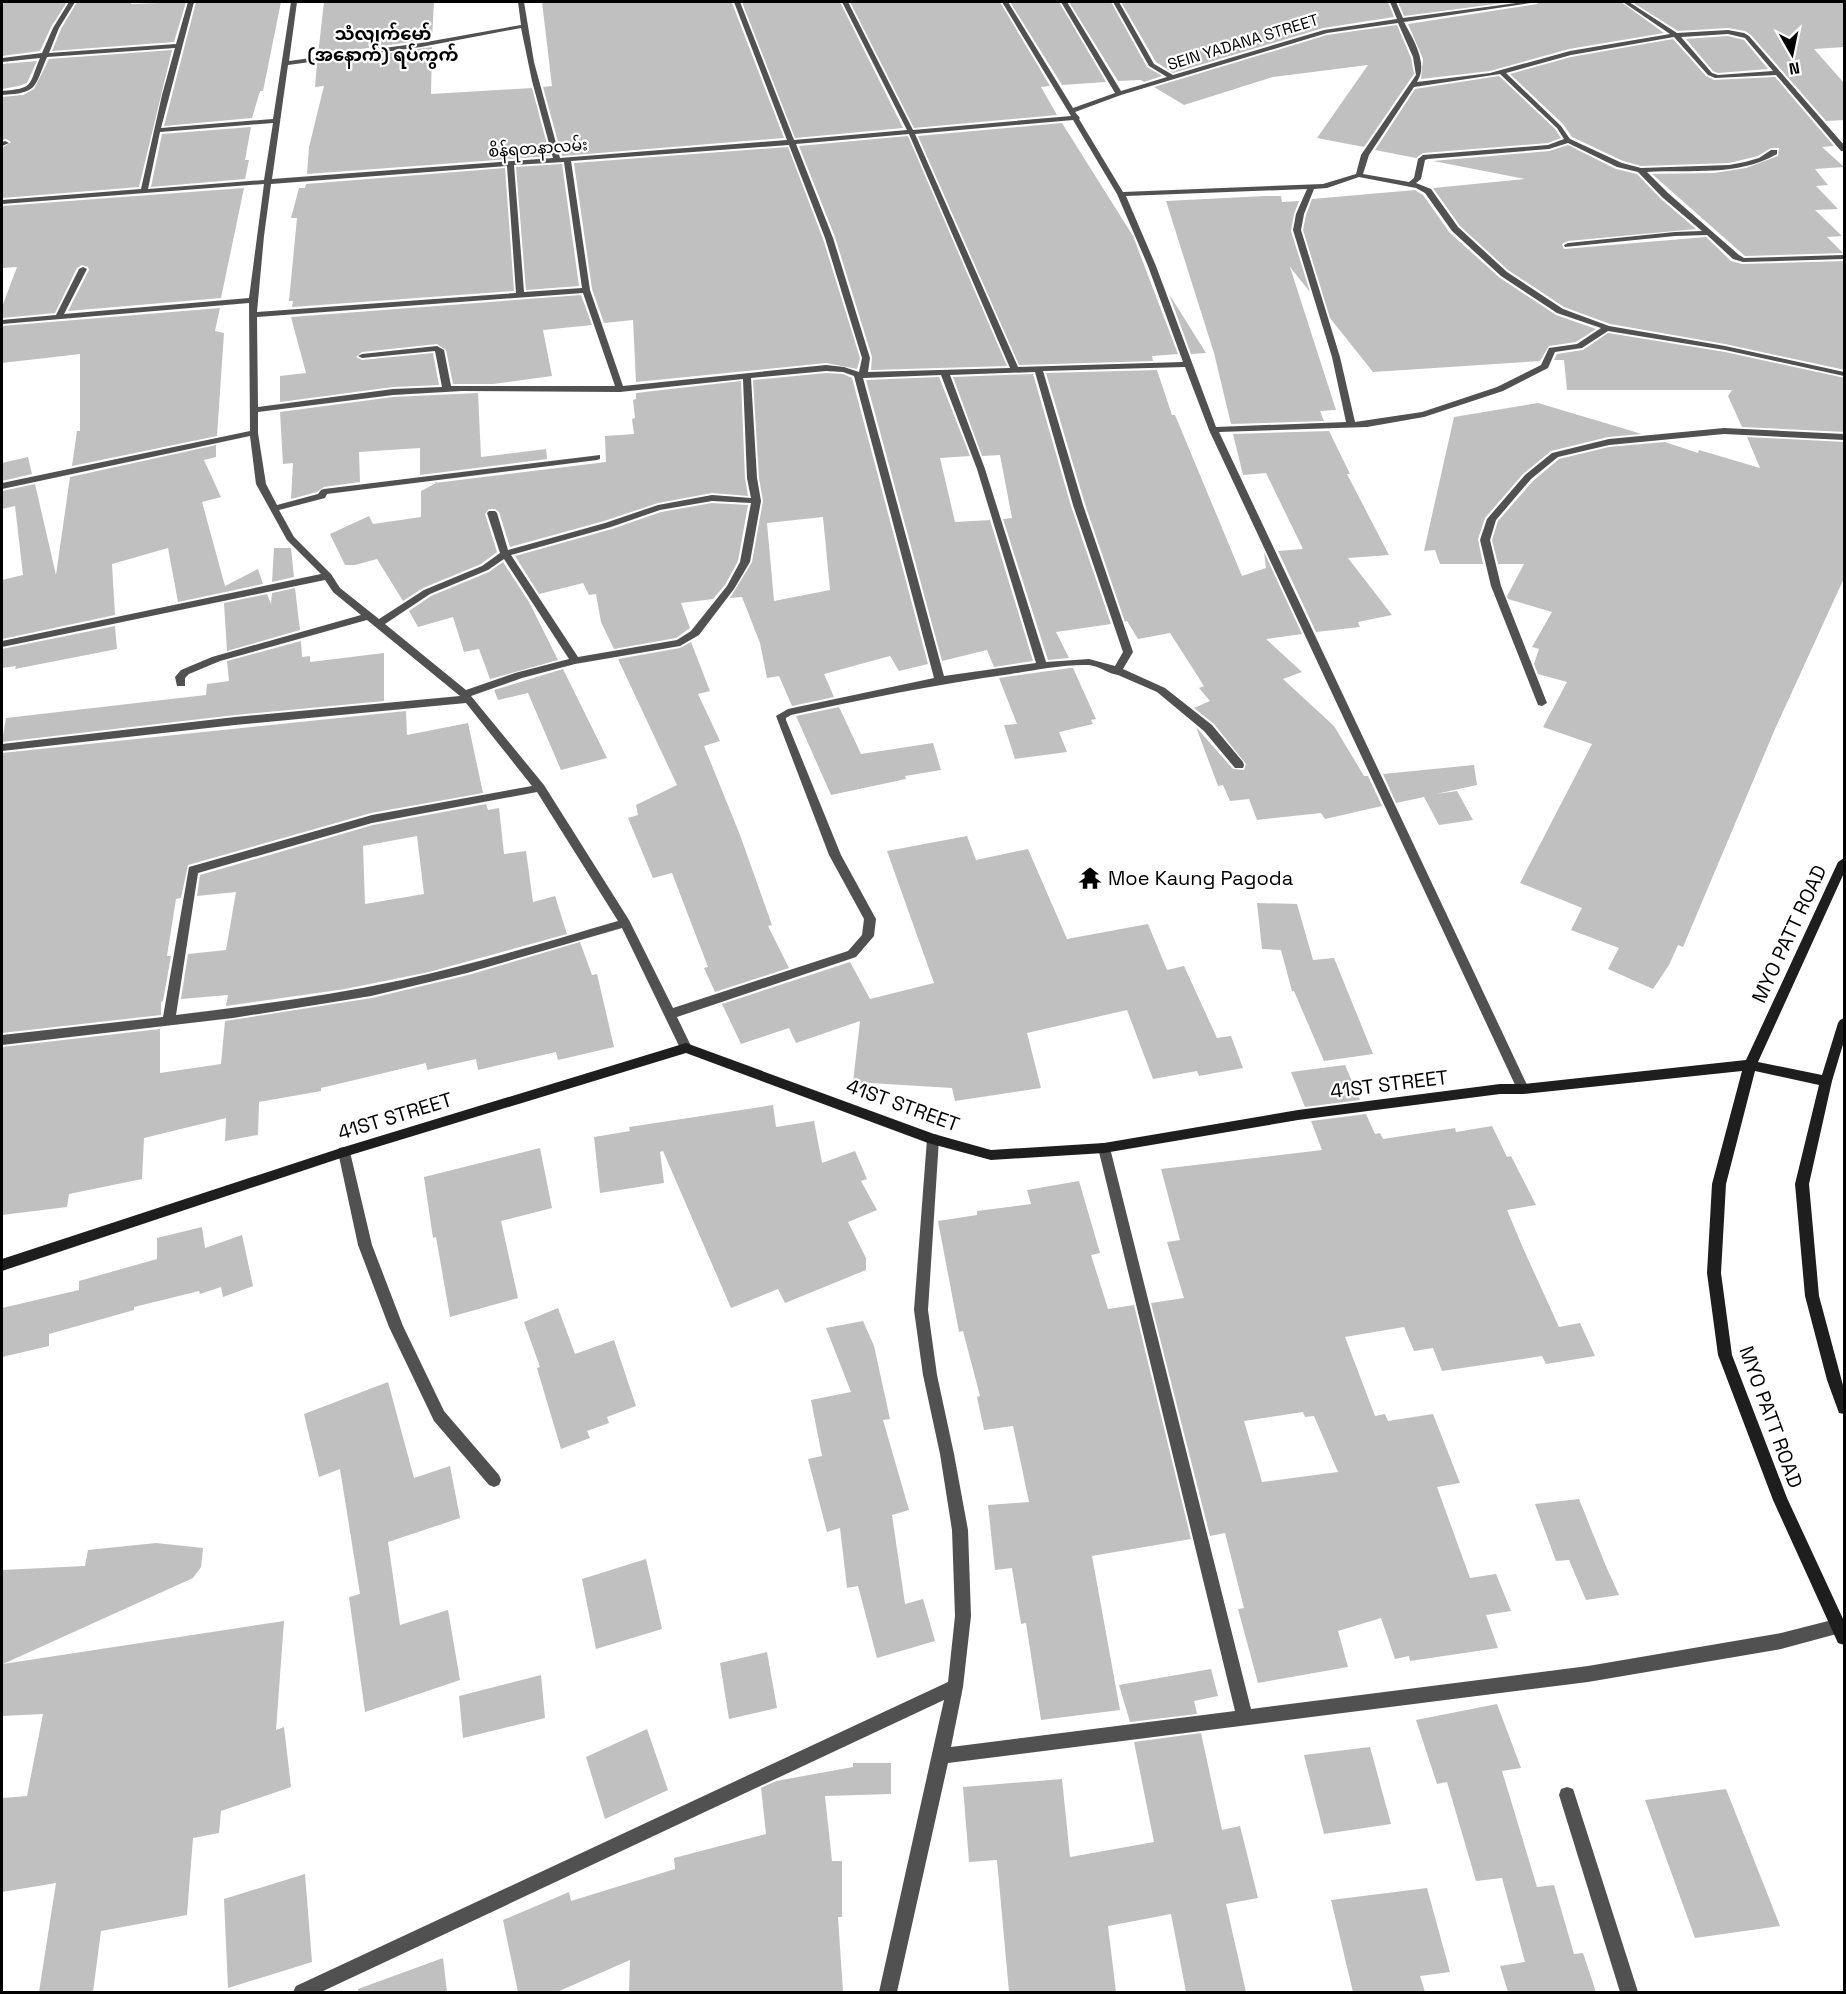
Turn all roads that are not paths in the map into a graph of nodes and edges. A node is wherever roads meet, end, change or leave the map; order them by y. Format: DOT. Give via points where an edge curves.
graph roads {
  1 [pos="72,2"];
  2 [pos="191,2"];
  3 [pos="294,2"];
  4 [pos="521,2"];
  5 [pos="736,2"];
  6 [pos="845,2"];
  7 [pos="1005,2"];
  8 [pos="1064,2"];
  9 [pos="1116,2"];
  10 [pos="1393,2"];
  11 [pos="1534,2"];
  12 [pos="1626,2"];
  13 [pos="1398,20"];
  14 [pos="523,26"];
  15 [pos="1676,35"];
  16 [pos="178,46"];
  17 [pos="46,55"];
  18 [pos="2,60"];
  19 [pos="287,63"];
  20 [pos="1502,72"];
  21 [pos="1778,73"];
  22 [pos="1171,77"];
  23 [pos="1413,85"];
  24 [pos="2,93"];
  25 [pos="1119,94"];
  26 [pos="1074,115"];
  27 [pos="278,122"];
  28 [pos="157,130"];
  29 [pos="911,132"];
  30 [pos="1845,139"];
  31 [pos="1568,140"];
  32 [pos="1835,140"];
  33 [pos="794,142"];
  34 [pos="1845,149"];
  35 [pos="1774,152"];
  36 [pos="567,159"];
  37 [pos="557,160"];
  38 [pos="510,163"];
  39 [pos="1641,170"];
  40 [pos="1359,176"];
  41 [pos="268,181"];
  42 [pos="1411,184"];
  43 [pos="1311,187"];
  44 [pos="144,191"];
  45 [pos="1121,194"];
  46 [pos="2,202"];
  47 [pos="1710,233"];
  48 [pos="1568,245"];
  49 [pos="1845,257"];
  50 [pos="83,269"];
  51 [pos="586,290"];
  52 [pos="520,295"];
  53 [pos="253,300"];
  54 [pos="255,315"];
  55 [pos="58,318"];
  56 [pos="2,322"];
  57 [pos="1607,328"];
  58 [pos="362,357"];
  59 [pos="1188,364"];
  60 [pos="1038,368"];
  61 [pos="1015,369"];
  62 [pos="945,373"];
  63 [pos="1845,374"];
  64 [pos="747,375"];
  65 [pos="861,375"];
  66 [pos="447,389"];
  67 [pos="620,389"];
  68 [pos="254,410"];
  69 [pos="1351,425"];
  70 [pos="1213,430"];
  71 [pos="254,433"];
  72 [pos="1845,437"];
  73 [pos="597,458"];
  74 [pos="2,486"];
  75 [pos="756,501"];
  76 [pos="275,508"];
  77 [pos="492,513"];
  78 [pos="505,554"];
  79 [pos="328,576"];
  80 [pos="368,616"];
  81 [pos="378,624"];
  82 [pos="2,644"];
  83 [pos="575,661"];
  84 [pos="1042,666"];
  85 [pos="1116,672"];
  86 [pos="940,680"];
  87 [pos="181,684"];
  88 [pos="467,696"];
  89 [pos="1542,703"];
  90 [pos="2,748"];
  91 [pos="1239,765"];
  92 [pos="540,788"];
  93 [pos="1845,862"];
  94 [pos="625,923"];
  95 [pos="670,1014"];
  96 [pos="169,1020"];
  97 [pos="1845,1023"];
  98 [pos="2,1040"];
  99 [pos="686,1048"];
  100 [pos="1750,1065"];
  101 [pos="1826,1080"];
  102 [pos="1523,1089"];
  103 [pos="933,1139"];
  104 [pos="1104,1148"];
  105 [pos="344,1152"];
  106 [pos="2,1265"];
  107 [pos="1845,1408"];
  108 [pos="494,1480"];
  109 [pos="1842,1632"];
  110 [pos="955,1688"];
  111 [pos="1245,1717"];
  112 [pos="941,1756"];
  113 [pos="1567,1795"];
  114 [pos="302,1992"];
  115 [pos="888,1992"];
  116 [pos="1629,1992"];
  1 -- 17 [label="street"];
  2 -- 16 [label="street"];
  3 -- 19 [label="street"];
  4 -- 14 [label="street"];
  5 -- 33 [label="street"];
  6 -- 29 [label="street"];
  7 -- 26 [label="street"];
  8 -- 25 [label="street"];
  9 -- 22 [label="street" via="1151,65"];
  10 -- 13 [label="street"];
  11 -- 13 [label="street, SEIN YADANA STREET"];
  12 -- 15 [label="street"];
  13 -- 22 [label="street, SEIN YADANA STREET" via="1326,31"];
  13 -- 23 [label="street" via="1420,62"];
  14 -- 19 [label="street"];
  14 -- 37 [label="street"];
  15 -- 20 [label="street" via="1570,53"];
  15 -- 21 [label="street" via="1742,34"];
  15 -- 21 [label="street" via="1717,77"];
  16 -- 17 [label="street"];
  16 -- 28 [label="street"];
  17 -- 18 [label="street"];
  17 -- 24 [label="street" via="31,87"];
  19 -- 27 [label="street"];
  20 -- 23 [label="street"];
  20 -- 31 [label="street"];
  21 -- 32 [label="street"];
  22 -- 25 [label="street, SEIN YADANA STREET"];
  23 -- 40 [label="street" via="1365,154"];
  25 -- 26 [label="street, SEIN YADANA STREET"];
  26 -- 29 [label="street, စိန်ရတနာလမ်း"];
  26 -- 45 [label="street"];
  27 -- 28 [label="street"];
  27 -- 41 [label="street"];
  28 -- 44 [label="street"];
  29 -- 33 [label="street, စိန်ရတနာလမ်း"];
  29 -- 61 [label="street"];
  30 -- 32 [label="street"];
  31 -- 39 [label="street" via="1620,165"];
  31 -- 42 [label="street" via="1549,147 1426,157"];
  32 -- 34 [label="street"];
  33 -- 36 [label="street, စိန်ရတနာလမ်း"];
  33 -- 65 [label="street" via="866,358"];
  35 -- 39 [label="street" via="1765,159 1736,166"];
  36 -- 37 [label="street, စိန်ရတနာလမ်း"];
  36 -- 51 [label="street"];
  37 -- 38 [label="street, စိန်ရတနာလမ်း"];
  38 -- 41 [label="street, စိန်ရတနာလမ်း"];
  38 -- 52 [label="street"];
  39 -- 47 [label="street"];
  40 -- 42 [label="street"];
  40 -- 43 [label="street"];
  41 -- 44 [label="street, စိန်ရတနာလမ်း"];
  41 -- 53 [label="street"];
  42 -- 57 [label="street" via="1428,191 1455,229 1504,274 1550,306"];
  43 -- 45 [label="street"];
  43 -- 69 [label="street" via="1297,230 1336,357"];
  44 -- 46 [label="street, စိန်ရတနာလမ်း"];
  45 -- 59 [label="street"];
  47 -- 48 [label="street"];
  47 -- 49 [label="street" via="1743,260"];
  50 -- 55 [label="street"];
  51 -- 52 [label="street"];
  51 -- 67 [label="street"];
  52 -- 54 [label="street"];
  53 -- 54 [label="street"];
  53 -- 55 [label="street"];
  54 -- 68 [label="street"];
  55 -- 56 [label="street"];
  57 -- 63 [label="street"];
  57 -- 69 [label="street" via="1580,346 1552,350 1545,366 1500,389 1424,414"];
  58 -- 66 [label="street" via="437,348"];
  59 -- 60 [label="street"];
  59 -- 70 [label="street"];
  60 -- 61 [label="street"];
  60 -- 85 [label="street" via="1078,505 1128,652"];
  61 -- 62 [label="street"];
  62 -- 65 [label="street"];
  62 -- 84 [label="street" via="981,469"];
  64 -- 65 [label="street" via="826,368"];
  64 -- 67 [label="street"];
  64 -- 75 [label="street"];
  65 -- 86 [label="street"];
  66 -- 67 [label="street"];
  66 -- 68 [label="street"];
  68 -- 71 [label="street"];
  69 -- 70 [label="street"];
  70 -- 102 [label="street"];
  71 -- 74 [label="street"];
  71 -- 76 [label="street" via="261,484"];
  72 -- 89 [label="street" via="1724,431 1609,442 1555,455 1528,477 1492,519 1485,540 1496,586"];
  73 -- 76 [label="street" via="324,492 322,496"];
  75 -- 78 [label="street" via="712,498 658,508"];
  75 -- 83 [label="street" via="745,562 695,633 680,643"];
  76 -- 79 [label="street" via="290,538"];
  77 -- 78 [label="street"];
  78 -- 81 [label="street" via="485,568 427,592"];
  78 -- 83 [label="street"];
  79 -- 80 [label="street" via="336,590"];
  79 -- 82 [label="street"];
  80 -- 81 [label="street"];
  80 -- 87 [label="street" via="216,658 185,672 180,677"];
  81 -- 88 [label="street"];
  83 -- 88 [label="street" via="519,675"];
  84 -- 85 [label="street" via="1089,662"];
  84 -- 86 [label="street"];
  85 -- 91 [label="street" via="1161,690 1208,728"];
  86 -- 95 [label="street" via="781,716 835,855 870,918 868,936 852,954"];
  88 -- 90 [label="street"];
  88 -- 92 [label="street"];
  92 -- 94 [label="street"];
  92 -- 96 [label="street" via="372,819 193,870"];
  93 -- 100 [label="main road, MYO PATT ROAD"];
  94 -- 95 [label="street"];
  94 -- 96 [label="street" via="371,990"];
  95 -- 99 [label="street"];
  96 -- 98 [label="street"];
  97 -- 101 [label="main road"];
  99 -- 103 [label="main road, 41ST STREET"];
  99 -- 105 [label="main road, 41ST STREET"];
  100 -- 101 [label="main road, 41ST STREET"];
  100 -- 102 [label="main road, 41ST STREET"];
  100 -- 109 [label="main road, MYO PATT ROAD" via="1719,1184 1714,1273 1725,1355 1780,1500"];
  101 -- 107 [label="main road" via="1802,1184 1812,1296"];
  102 -- 104 [label="main road, 41ST STREET" via="1298,1115"];
  103 -- 104 [label="main road, 41ST STREET" via="991,1155"];
  103 -- 110 [label="street" via="921,1310 960,1530 963,1616"];
  104 -- 111 [label="street"];
  105 -- 106 [label="main road, 41ST STREET"];
  105 -- 108 [label="street" via="365,1245 396,1327 439,1416"];
  109 -- 111 [label="street" via="1588,1674"];
  110 -- 112 [label="street"];
  110 -- 114 [label="street"];
  111 -- 112 [label="street"];
  112 -- 115 [label="street"];
  113 -- 116 [label="street"];
}
